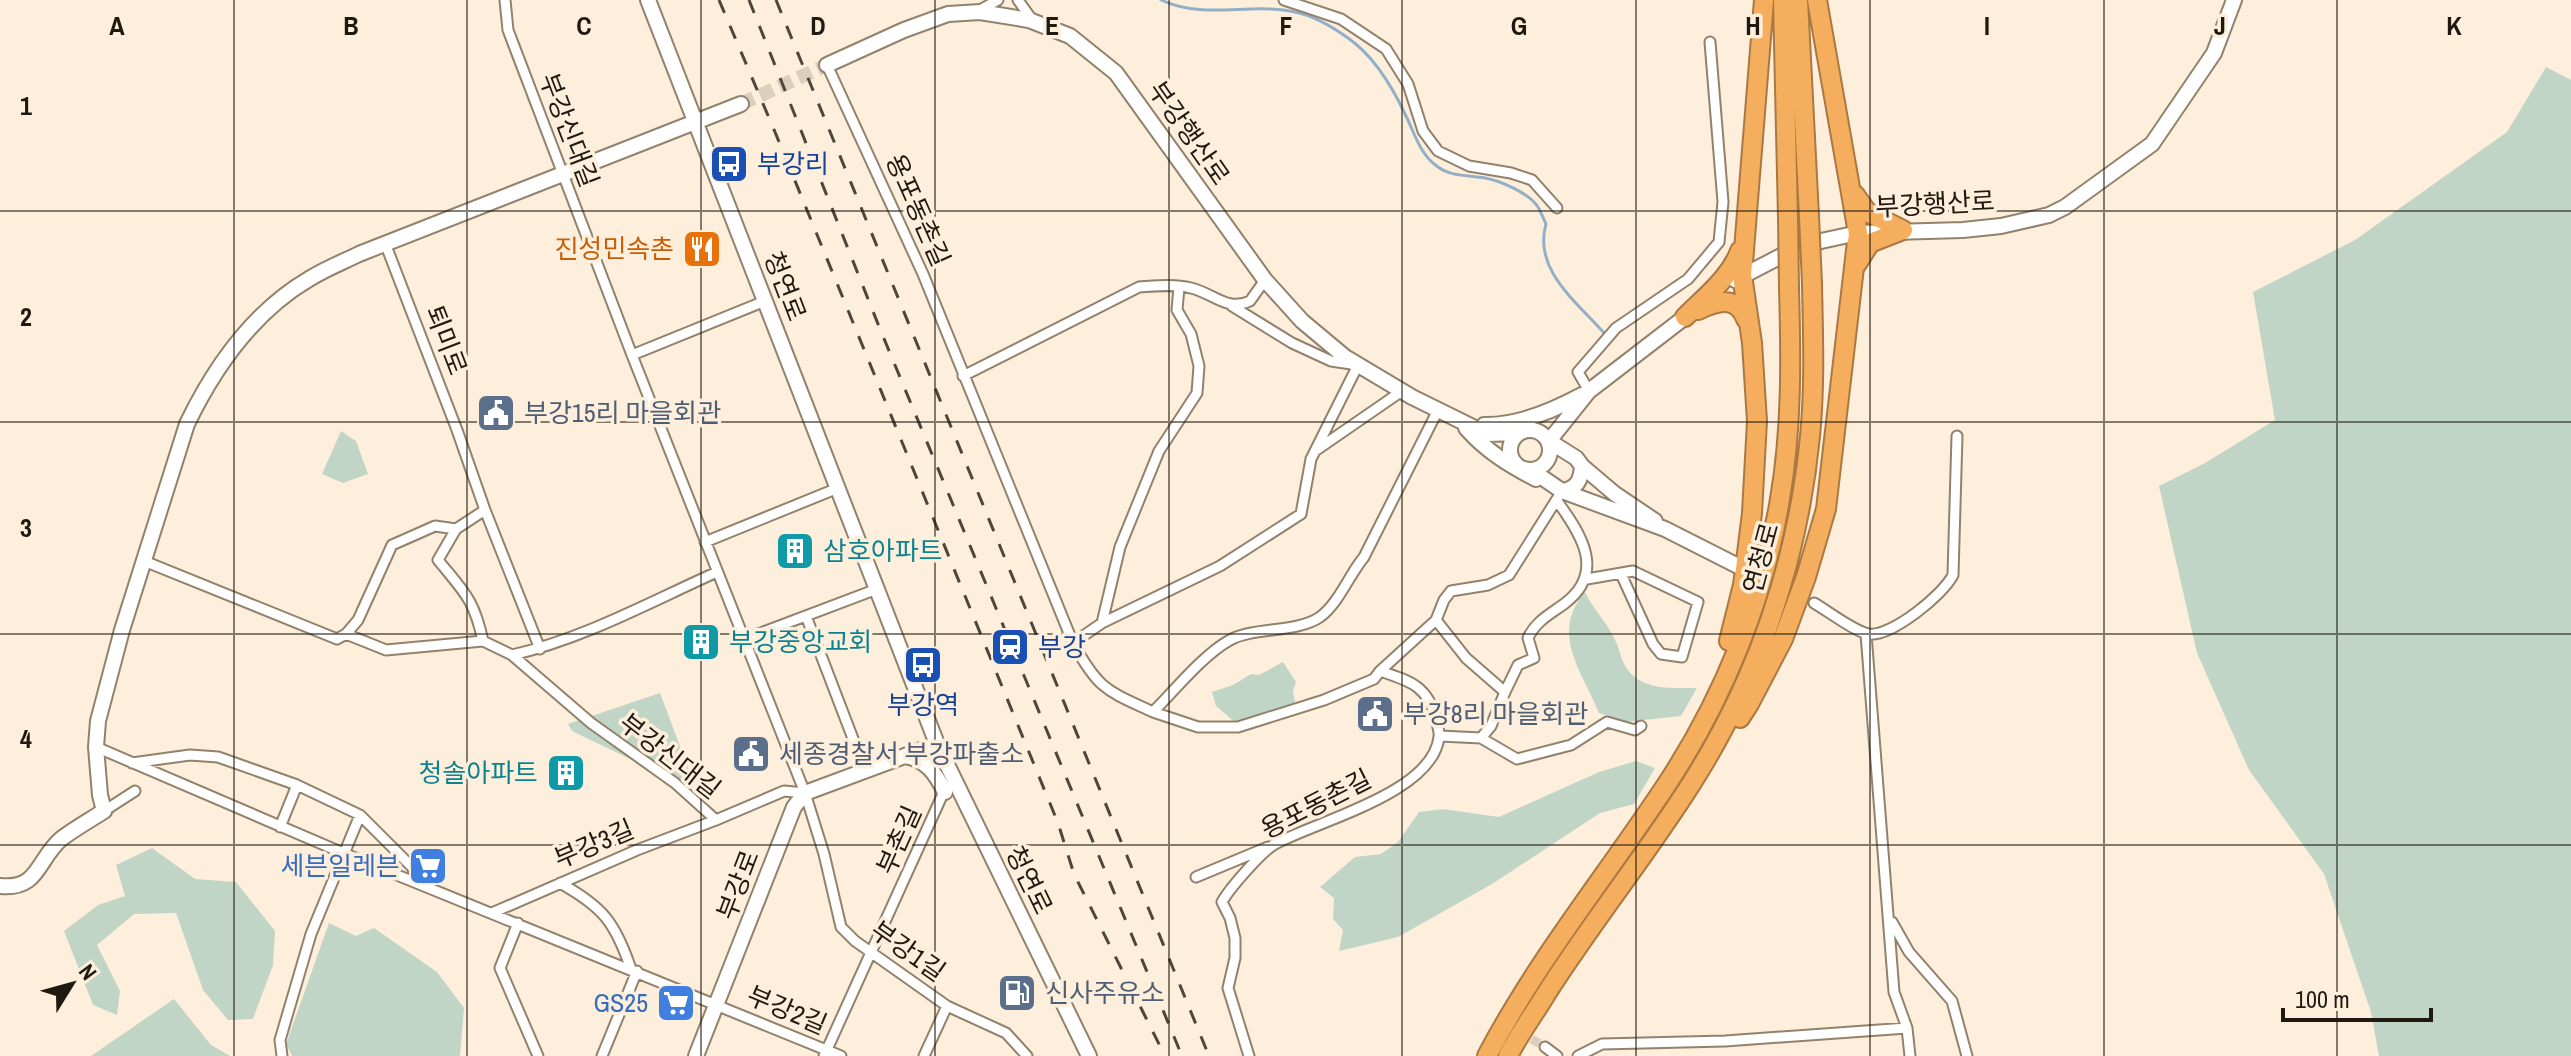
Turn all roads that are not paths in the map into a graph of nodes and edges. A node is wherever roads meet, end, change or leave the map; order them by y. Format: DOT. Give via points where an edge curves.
graph roads {
  1 [pos="505,0"];
  2 [pos="648,0"];
  3 [pos="998,0"];
  4 [pos="1018,0"];
  5 [pos="1284,0"];
  6 [pos="1764,0"];
  7 [pos="1783,0"];
  8 [pos="1798,0"];
  9 [pos="1817,0"];
  10 [pos="2234,0"];
  11 [pos="974,13"];
  12 [pos="1033,21"];
  13 [pos="1710,42"];
  14 [pos="827,65"];
  15 [pos="741,104"];
  16 [pos="695,124"];
  17 [pos="563,176"];
  18 [pos="1851,188"];
  19 [pos="1557,208"];
  20 [pos="1903,230"];
  21 [pos="1747,233"];
  22 [pos="1858,233"];
  23 [pos="385,243"];
  24 [pos="1852,271"];
  25 [pos="1742,275"];
  26 [pos="1265,280"];
  27 [pos="1179,287"];
  28 [pos="765,301"];
  29 [pos="1231,306"];
  30 [pos="1685,317"];
  31 [pos="1749,326"];
  32 [pos="632,355"];
  33 [pos="1358,365"];
  34 [pos="963,376"];
  35 [pos="1402,391"];
  36 [pos="1586,395"];
  37 [pos="1438,410"];
  38 [pos="1460,422"];
  39 [pos="1524,431"];
  40 [pos="1957,436"];
  41 [pos="1549,441"];
  42 [pos="1315,451"];
  43 [pos="1569,454"];
  44 [pos="1512,459"];
  45 [pos="1582,466"];
  46 [pos="1531,470"];
  47 [pos="838,488"];
  48 [pos="1559,496"];
  49 [pos="485,510"];
  50 [pos="456,529"];
  51 [pos="1665,529"];
  52 [pos="705,542"];
  53 [pos="144,561"];
  54 [pos="1738,566"];
  55 [pos="717,572"];
  56 [pos="1621,574"];
  57 [pos="1587,579"];
  58 [pos="877,589"];
  59 [pos="1814,603"];
  60 [pos="806,616"];
  61 [pos="1436,620"];
  62 [pos="1102,623"];
  63 [pos="346,634"];
  64 [pos="1866,634"];
  65 [pos="745,639"];
  66 [pos="483,641"];
  67 [pos="1073,643"];
  68 [pos="540,649"];
  69 [pos="512,655"];
  70 [pos="1380,671"];
  71 [pos="1505,692"];
  72 [pos="1153,712"];
  73 [pos="1641,726"];
  74 [pos="1440,736"];
  75 [pos="1481,738"];
  76 [pos="937,744"];
  77 [pos="96,747"];
  78 [pos="905,756"];
  79 [pos="132,763"];
  80 [pos="865,770"];
  81 [pos="952,773"];
  82 [pos="1669,782"];
  83 [pos="1691,784"];
  84 [pos="297,785"];
  85 [pos="135,791"];
  86 [pos="945,792"];
  87 [pos="805,793"];
  88 [pos="104,811"];
  89 [pos="360,815"];
  90 [pos="716,820"];
  91 [pos="280,827"];
  92 [pos="1272,845"];
  93 [pos="343,853"];
  94 [pos="1196,877"];
  95 [pos="420,883"];
  96 [pos="560,883"];
  97 [pos="0,886"];
  98 [pos="492,913"];
  99 [pos="1889,918"];
  100 [pos="518,923"];
  101 [pos="872,953"];
  102 [pos="634,970"];
  103 [pos="717,1004"];
  104 [pos="947,1006"];
  105 [pos="1907,1028"];
  106 [pos="1545,1047"];
  107 [pos="825,1053"];
  108 [pos="282,1056"];
  109 [pos="538,1056"];
  110 [pos="602,1056"];
  111 [pos="696,1056"];
  112 [pos="841,1056"];
  113 [pos="924,1056"];
  114 [pos="1027,1056"];
  115 [pos="1089,1056"];
  116 [pos="1249,1056"];
  117 [pos="1487,1056"];
  118 [pos="1508,1056"];
  119 [pos="1557,1056"];
  120 [pos="1578,1056"];
  121 [pos="1910,1056"];
  122 [pos="1967,1056"];
  1 -- 17 [label="street, 부강신대길" via="508,30"];
  2 -- 16 [label="street, 청연로"];
  3 -- 11 [label="street"];
  4 -- 12 [label="street"];
  5 -- 19 [label="street" via="1341,19 1386,49 1408,84 1423,131 1438,151 1469,166 1532,180"];
  6 -- 21 [label="highway"];
  7 -- 82 [label="highway, 연청로, bridge" via="1791,351 1780,499 1750,618 1722,685"];
  8 -- 83 [label="highway, 연청로, bridge" via="1812,284 1811,434 1801,504 1769,627 1739,697"];
  9 -- 18 [label="highway"];
  10 -- 20 [label="street, 부강행산로" via="2214,53 2152,144 2094,188 2032,220 1963,230"];
  11 -- 12 [label="street, 부강행산로"];
  11 -- 14 [label="street, 부강행산로" via="948,14"];
  12 -- 26 [label="street, 부강행산로" via="1070,36 1116,73"];
  13 -- 36 [label="street" via="1723,202 1719,242 1688,279 1616,328 1578,372"];
  14 -- 34 [label="street, 용포동촌길" via="923,274"];
  15 -- 16 [label="street"];
  16 -- 17 [label="street"];
  16 -- 28 [label="street, 청연로"];
  17 -- 23 [label="street"];
  17 -- 32 [label="street, 부강신대길"];
  18 -- 20 [label="highway" via="1867,212"];
  18 -- 22 [label="highway"];
  20 -- 22 [label="street, 부강행산로"];
  20 -- 24 [label="highway" via="1870,243"];
  21 -- 25 [label="highway"];
  21 -- 30 [label="highway" via="1728,271"];
  22 -- 24 [label="highway"];
  22 -- 25 [label="street, 부강행산로" via="1821,241"];
  23 -- 49 [label="street, 퇴미로"];
  23 -- 53 [label="street" via="283,296 224,359 187,424"];
  24 -- 83 [label="highway" via="1826,509 1806,577 1783,639 1749,704"];
  25 -- 30 [label="street, 부강행산로"];
  25 -- 31 [label="highway"];
  26 -- 29 [label="street" via="1250,301"];
  26 -- 33 [label="street, 부강행산로" via="1302,321"];
  27 -- 29 [label="street"];
  27 -- 34 [label="street" via="1139,287"];
  27 -- 62 [label="street" via="1177,310 1197,352 1197,393 1159,451 1120,547"];
  28 -- 32 [label="street"];
  28 -- 47 [label="street, 청연로"];
  29 -- 33 [label="street" via="1292,343 1331,361"];
  30 -- 31 [label="highway" via="1723,300 1743,310"];
  30 -- 36 [label="street, 부강행산로"];
  31 -- 82 [label="highway" via="1757,421 1743,585 1734,630"];
  32 -- 52 [label="street, 부강신대길"];
  33 -- 35 [label="street, 부강행산로"];
  33 -- 42 [label="street"];
  34 -- 67 [label="street, 용포동촌길"];
  35 -- 37 [label="street, 부강행산로"];
  35 -- 42 [label="street"];
  36 -- 38 [label="street" via="1505,424"];
  36 -- 39 [label="street"];
  36 -- 41 [label="street, 부강행산로"];
  36 -- 43 [label="street, 부강행산로" via="1563,431 1561,443"];
  37 -- 38 [label="street, 부강행산로"];
  37 -- 72 [label="street" via="1364,557 1331,606 1319,618 1231,639"];
  38 -- 39 [label="street" via="1487,434"];
  38 -- 44 [label="street"];
  38 -- 48 [label="street" via="1481,445"];
  39 -- 41 [label="street" via="1541,432"];
  39 -- 44 [label="street" via="1510,447"];
  40 -- 64 [label="street" via="1953,575 1948,586 1884,634"];
  41 -- 43 [label="street"];
  41 -- 46 [label="street, 부강행산로" via="1549,457"];
  42 -- 62 [label="street" via="1301,514 1220,566"];
  43 -- 45 [label="street"];
  44 -- 46 [label="street"];
  45 -- 48 [label="street" via="1578,484"];
  45 -- 51 [label="street"];
  46 -- 48 [label="street"];
  47 -- 52 [label="street"];
  47 -- 58 [label="street, 청연로"];
  48 -- 51 [label="street"];
  48 -- 57 [label="street" via="1581,543"];
  48 -- 61 [label="street, 용포동촌길" via="1509,575 1488,585 1451,591"];
  49 -- 50 [label="street"];
  49 -- 68 [label="street"];
  50 -- 63 [label="street" via="435,526 392,545 358,620"];
  50 -- 66 [label="street" via="438,560 477,611"];
  51 -- 54 [label="street"];
  52 -- 55 [label="street, 부강신대길"];
  53 -- 63 [label="street" via="337,639"];
  53 -- 77 [label="street" via="98,721"];
  55 -- 65 [label="street, 부강신대길"];
  55 -- 68 [label="street"];
  56 -- 56 [label="street" via="1633,571 1698,602 1682,657 1661,654 1653,644"];
  56 -- 57 [label="street"];
  57 -- 71 [label="street" via="1531,632 1534,658 1518,665"];
  58 -- 60 [label="street"];
  58 -- 76 [label="street, 청연로"];
  59 -- 64 [label="street"];
  60 -- 65 [label="street"];
  60 -- 80 [label="street"];
  61 -- 70 [label="street, 용포동촌길"];
  61 -- 71 [label="street" via="1466,658"];
  62 -- 67 [label="street"];
  63 -- 66 [label="street" via="386,650"];
  64 -- 99 [label="street"];
  65 -- 87 [label="street, 부강신대길"];
  66 -- 69 [label="street"];
  67 -- 72 [label="street, 용포동촌길" via="1097,682"];
  68 -- 69 [label="street"];
  69 -- 90 [label="street, 부강신대길"];
  70 -- 72 [label="street, 용포동촌길" via="1374,679 1324,700 1238,727 1198,727"];
  70 -- 74 [label="street" via="1426,693"];
  71 -- 75 [label="street"];
  73 -- 75 [label="street" via="1635,730 1607,722 1571,745 1517,759"];
  74 -- 75 [label="street"];
  74 -- 92 [label="street, 용포동촌길" via="1426,765 1407,782"];
  76 -- 78 [label="street"];
  76 -- 81 [label="street, 청연로"];
  77 -- 79 [label="street"];
  77 -- 88 [label="street"];
  78 -- 80 [label="street"];
  78 -- 86 [label="street" via="937,775"];
  79 -- 84 [label="street" via="218,757"];
  79 -- 91 [label="street"];
  80 -- 87 [label="street"];
  81 -- 86 [label="street, 부촌길"];
  81 -- 115 [label="street, 청연로"];
  82 -- 117 [label="highway, 연청로" via="1549,953"];
  83 -- 118 [label="highway, 연청로"];
  84 -- 89 [label="street"];
  84 -- 91 [label="street"];
  85 -- 88 [label="street"];
  86 -- 101 [label="street, 부촌길"];
  87 -- 90 [label="street, 부강신대길" via="784,791"];
  87 -- 101 [label="street, 부강1길" via="841,927"];
  87 -- 103 [label="street, 부강로" via="794,807"];
  88 -- 97 [label="street" via="62,839 32,879 15,888"];
  89 -- 93 [label="street"];
  89 -- 95 [label="street" via="412,867"];
  90 -- 96 [label="street, 부강3길"];
  91 -- 93 [label="street"];
  92 -- 94 [label="street"];
  92 -- 116 [label="street, 용포동촌길" via="1222,902 1235,938 1228,988"];
  93 -- 95 [label="street"];
  93 -- 108 [label="street" via="311,934 280,1040"];
  95 -- 98 [label="street"];
  96 -- 98 [label="street, 부강3길"];
  96 -- 102 [label="street" via="604,914"];
  98 -- 100 [label="street"];
  99 -- 105 [label="street" via="1894,992"];
  99 -- 122 [label="street" via="1909,952 1952,1001"];
  100 -- 102 [label="street"];
  100 -- 109 [label="street" via="500,968"];
  101 -- 104 [label="street, 부강1길"];
  101 -- 107 [label="street, 부촌길"];
  102 -- 103 [label="street"];
  102 -- 110 [label="street"];
  103 -- 107 [label="street, 부강2길"];
  103 -- 111 [label="street, 부강로"];
  104 -- 113 [label="street"];
  104 -- 114 [label="street, 부강1길" via="1006,1033"];
  105 -- 120 [label="street" via="1602,1044"];
  105 -- 121 [label="street"];
  106 -- 119 [label="street"];
  107 -- 112 [label="street, 부강2길"];
}
